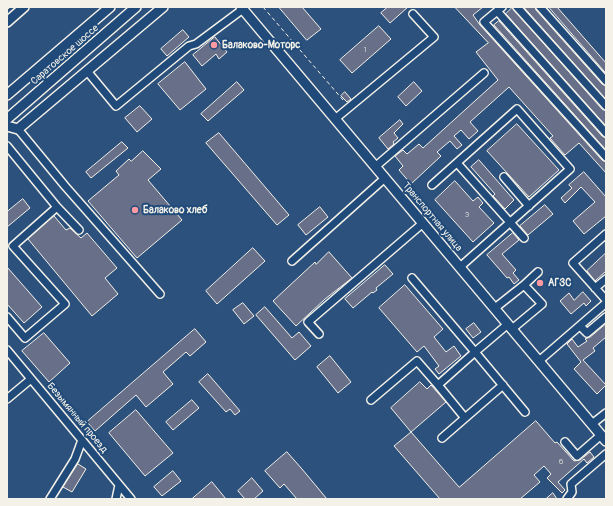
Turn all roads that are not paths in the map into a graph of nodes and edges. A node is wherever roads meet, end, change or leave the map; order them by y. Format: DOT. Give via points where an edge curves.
graph roads {
  1 [pos="24,7"];
  2 [pos="110,7"];
  3 [pos="136,7"];
  4 [pos="163,7"];
  5 [pos="517,7"];
  6 [pos="540,7"];
  7 [pos="242,8"];
  8 [pos="499,9"];
  9 [pos="413,14"];
  10 [pos="7,22"];
  11 [pos="87,71"];
  12 [pos="484,73"];
  13 [pos="606,81"];
  14 [pos="7,95"];
  15 [pos="606,106"];
  16 [pos="7,119"];
  17 [pos="335,119"];
  18 [pos="7,126"];
  19 [pos="18,129"];
  20 [pos="606,133"];
  21 [pos="7,146"];
  22 [pos="606,157"];
  23 [pos="457,163"];
  24 [pos="375,167"];
  25 [pos="504,177"];
  26 [pos="385,178"];
  27 [pos="432,184"];
  28 [pos="57,206"];
  29 [pos="529,206"];
  30 [pos="510,222"];
  31 [pos="423,223"];
  32 [pos="79,230"];
  33 [pos="606,234"];
  34 [pos="524,238"];
  35 [pos="292,261"];
  36 [pos="460,267"];
  37 [pos="538,272"];
  38 [pos="412,278"];
  39 [pos="606,279"];
  40 [pos="524,285"];
  41 [pos="596,288"];
  42 [pos="160,294"];
  43 [pos="606,301"];
  44 [pos="495,308"];
  45 [pos="7,317"];
  46 [pos="606,317"];
  47 [pos="580,326"];
  48 [pos="510,327"];
  49 [pos="319,334"];
  50 [pos="7,350"];
  51 [pos="475,352"];
  52 [pos="539,361"];
  53 [pos="31,379"];
  54 [pos="438,385"];
  55 [pos="503,385"];
  56 [pos="7,398"];
  57 [pos="371,400"];
  58 [pos="525,412"];
  59 [pos="606,413"];
  60 [pos="465,418"];
  61 [pos="592,424"];
  62 [pos="442,438"];
  63 [pos="604,438"];
  64 [pos="82,440"];
  65 [pos="565,442"];
  66 [pos="606,454"];
  67 [pos="119,485"];
  68 [pos="50,499"];
  69 [pos="116,499"];
  70 [pos="131,499"];
  71 [pos="567,499"];
  1 -- 10 [label="main road"];
  2 -- 14 [label="main road, Саратовское шоссе"];
  3 -- 16 [label="main road, Саратовское шоссе"];
  4 -- 11 [label="main road"];
  5 -- 15 [label="street"];
  6 -- 13 [label="street"];
  7 -- 11 [label="street" via="196,44 189,46 116,106"];
  7 -- 17 [label="main road, Транспортная улица"];
  8 -- 20 [label="street"];
  8 -- 22 [label="street" via="484,22"];
  9 -- 17 [label="street" via="434,37"];
  11 -- 19 [label="main road"];
  12 -- 24 [label="street"];
  17 -- 24 [label="main road, Транспортная улица"];
  18 -- 19 [label="main road"];
  19 -- 42 [label="street"];
  21 -- 28 [label="street"];
  23 -- 27 [label="street"];
  23 -- 29 [label="street" via="517,109 570,169"];
  23 -- 30 [label="street"];
  24 -- 26 [label="main road, Транспортная улица"];
  25 -- 29 [label="street"];
  26 -- 31 [label="main road, Транспортная улица"];
  26 -- 35 [label="street"];
  28 -- 32 [label="street"];
  28 -- 45 [label="street" via="13,246 65,304 25,338"];
  29 -- 30 [label="street"];
  30 -- 34 [label="street"];
  30 -- 36 [label="street"];
  31 -- 36 [label="main road, Транспортная улица"];
  31 -- 49 [label="street" via="308,322"];
  33 -- 41 [label="street" via="573,263"];
  36 -- 44 [label="main road, Транспортная улица"];
  37 -- 40 [label="street"];
  38 -- 51 [label="street"];
  39 -- 41 [label="street"];
  40 -- 44 [label="street"];
  40 -- 48 [label="street" via="542,304"];
  41 -- 43 [label="street"];
  43 -- 47 [label="street"];
  44 -- 48 [label="main road, Транспортная улица"];
  46 -- 47 [label="street" via="587,333"];
  47 -- 52 [label="street"];
  48 -- 51 [label="street"];
  48 -- 52 [label="main road, Транспортная улица"];
  50 -- 53 [label="street, Безымянный проезд"];
  51 -- 54 [label="street"];
  51 -- 55 [label="street"];
  52 -- 61 [label="main road, Транспортная улица"];
  53 -- 56 [label="street"];
  53 -- 64 [label="street, Безымянный проезд"];
  54 -- 57 [label="street" via="417,361"];
  54 -- 60 [label="street"];
  55 -- 58 [label="street"];
  55 -- 60 [label="street"];
  59 -- 61 [label="street"];
  60 -- 62 [label="street"];
  61 -- 63 [label="main road, Транспортная улица"];
  63 -- 65 [label="street" via="577,456"];
  64 -- 67 [label="street, Безымянный проезд"];
  64 -- 68 [label="street" via="75,458"];
  66 -- 71 [label="street" via="571,484 572,492"];
  67 -- 69 [label="street"];
  67 -- 70 [label="street, Безымянный проезд"];
}
